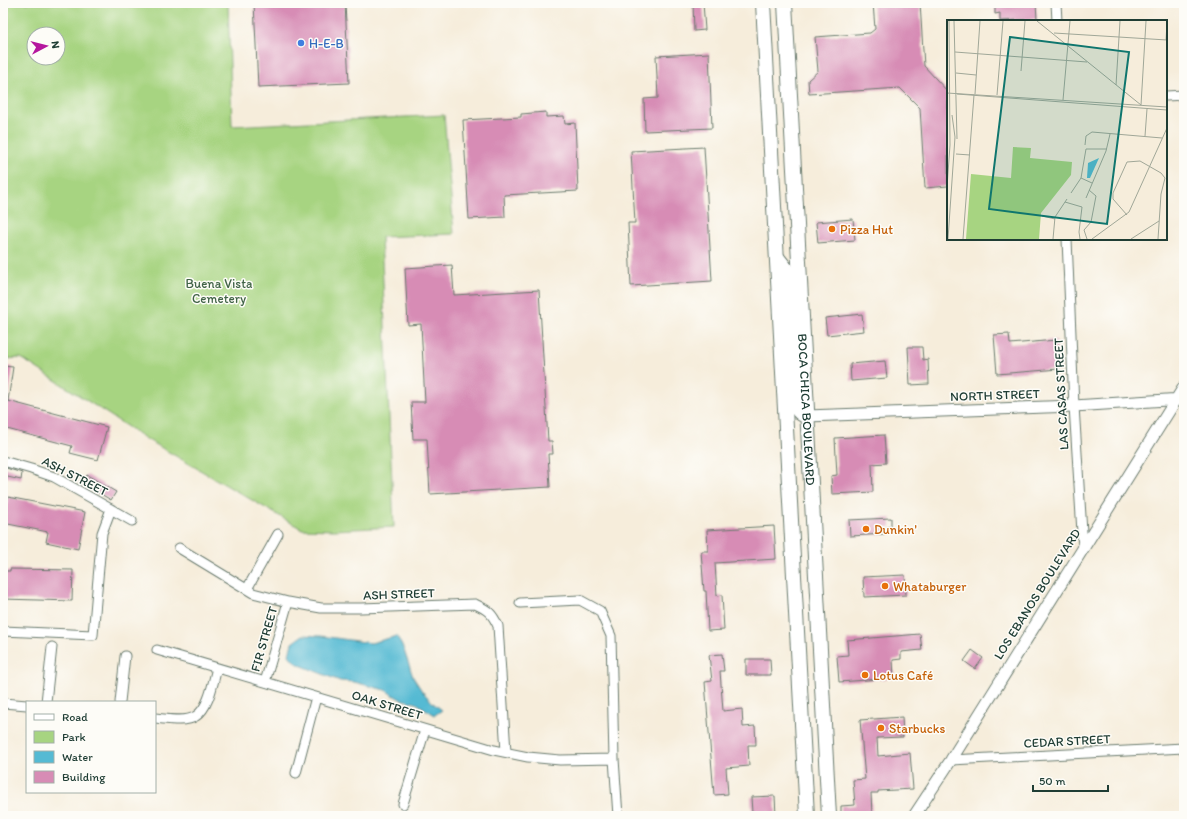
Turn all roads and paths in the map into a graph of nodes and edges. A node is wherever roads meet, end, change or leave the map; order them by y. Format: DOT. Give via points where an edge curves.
graph roads {
  1 [pos="763,3"];
  2 [pos="785,3"];
  3 [pos="1056,3"];
  4 [pos="1057,20"];
  5 [pos="1184,95"];
  6 [pos="1167,96"];
  7 [pos="1066,240"];
  8 [pos="777,257"];
  9 [pos="1184,387"];
  10 [pos="1180,399"];
  11 [pos="1074,406"];
  12 [pos="807,416"];
  13 [pos="786,429"];
  14 [pos="3,461"];
  15 [pos="111,510"];
  16 [pos="132,521"];
  17 [pos="278,534"];
  18 [pos="179,548"];
  19 [pos="1082,548"];
  20 [pos="247,589"];
  21 [pos="817,591"];
  22 [pos="288,602"];
  23 [pos="520,602"];
  24 [pos="3,631"];
  25 [pos="52,647"];
  26 [pos="157,650"];
  27 [pos="126,656"];
  28 [pos="217,668"];
  29 [pos="265,682"];
  30 [pos="316,697"];
  31 [pos="46,701"];
  32 [pos="120,701"];
  33 [pos="3,703"];
  34 [pos="26,705"];
  35 [pos="156,718"];
  36 [pos="425,730"];
  37 [pos="1184,748"];
  38 [pos="506,752"];
  39 [pos="614,759"];
  40 [pos="951,760"];
  41 [pos="296,773"];
  42 [pos="403,804"];
  43 [pos="618,816"];
  44 [pos="807,816"];
  45 [pos="829,816"];
  46 [pos="914,816"];
  1 -- 8 [label="main road, BOCA CHICA BOULEVARD"];
  2 -- 12 [label="main road, BOCA CHICA BOULEVARD"];
  3 -- 4 [label="street"];
  5 -- 6 [label="street"];
  7 -- 11 [label="street, LAS CASAS STREET"];
  8 -- 12 [label="main road" via="788,271 794,401 801,414"];
  8 -- 13 [label="main road, BOCA CHICA BOULEVARD"];
  9 -- 10 [label="street, LOS EBANOS BOULEVARD"];
  10 -- 11 [label="street, NORTH STREET"];
  10 -- 19 [label="street, LOS EBANOS BOULEVARD"];
  11 -- 12 [label="street, NORTH STREET"];
  11 -- 19 [label="street, LAS CASAS STREET"];
  12 -- 21 [label="main road, BOCA CHICA BOULEVARD"];
  13 -- 21 [label="main road" via="797,432 799,438 807,582"];
  13 -- 44 [label="main road, BOCA CHICA BOULEVARD"];
  14 -- 15 [label="street, ASH STREET" via="54,478"];
  15 -- 16 [label="street, ASH STREET"];
  15 -- 24 [label="street" via="102,533 93,635"];
  17 -- 20 [label="street"];
  18 -- 20 [label="street, ASH STREET"];
  19 -- 40 [label="street, LOS EBANOS BOULEVARD"];
  20 -- 22 [label="street, ASH STREET"];
  21 -- 45 [label="main road, BOCA CHICA BOULEVARD"];
  22 -- 29 [label="street, FIR STREET"];
  22 -- 38 [label="street, ASH STREET" via="321,608 475,604 488,610 498,626"];
  23 -- 39 [label="street" via="580,600 600,611 611,636"];
  25 -- 31 [label="street"];
  26 -- 28 [label="street, OAK STREET"];
  27 -- 32 [label="street"];
  28 -- 29 [label="street, OAK STREET"];
  28 -- 35 [label="street" via="206,704 195,717 183,720"];
  29 -- 30 [label="street, OAK STREET"];
  30 -- 36 [label="street, OAK STREET"];
  30 -- 41 [label="street"];
  33 -- 34 [label="street"];
  36 -- 38 [label="street, OAK STREET"];
  36 -- 42 [label="street"];
  37 -- 40 [label="street, CEDAR STREET"];
  38 -- 39 [label="street, OAK STREET" via="560,760"];
  39 -- 43 [label="street"];
  40 -- 46 [label="street, LOS EBANOS BOULEVARD"];
}
